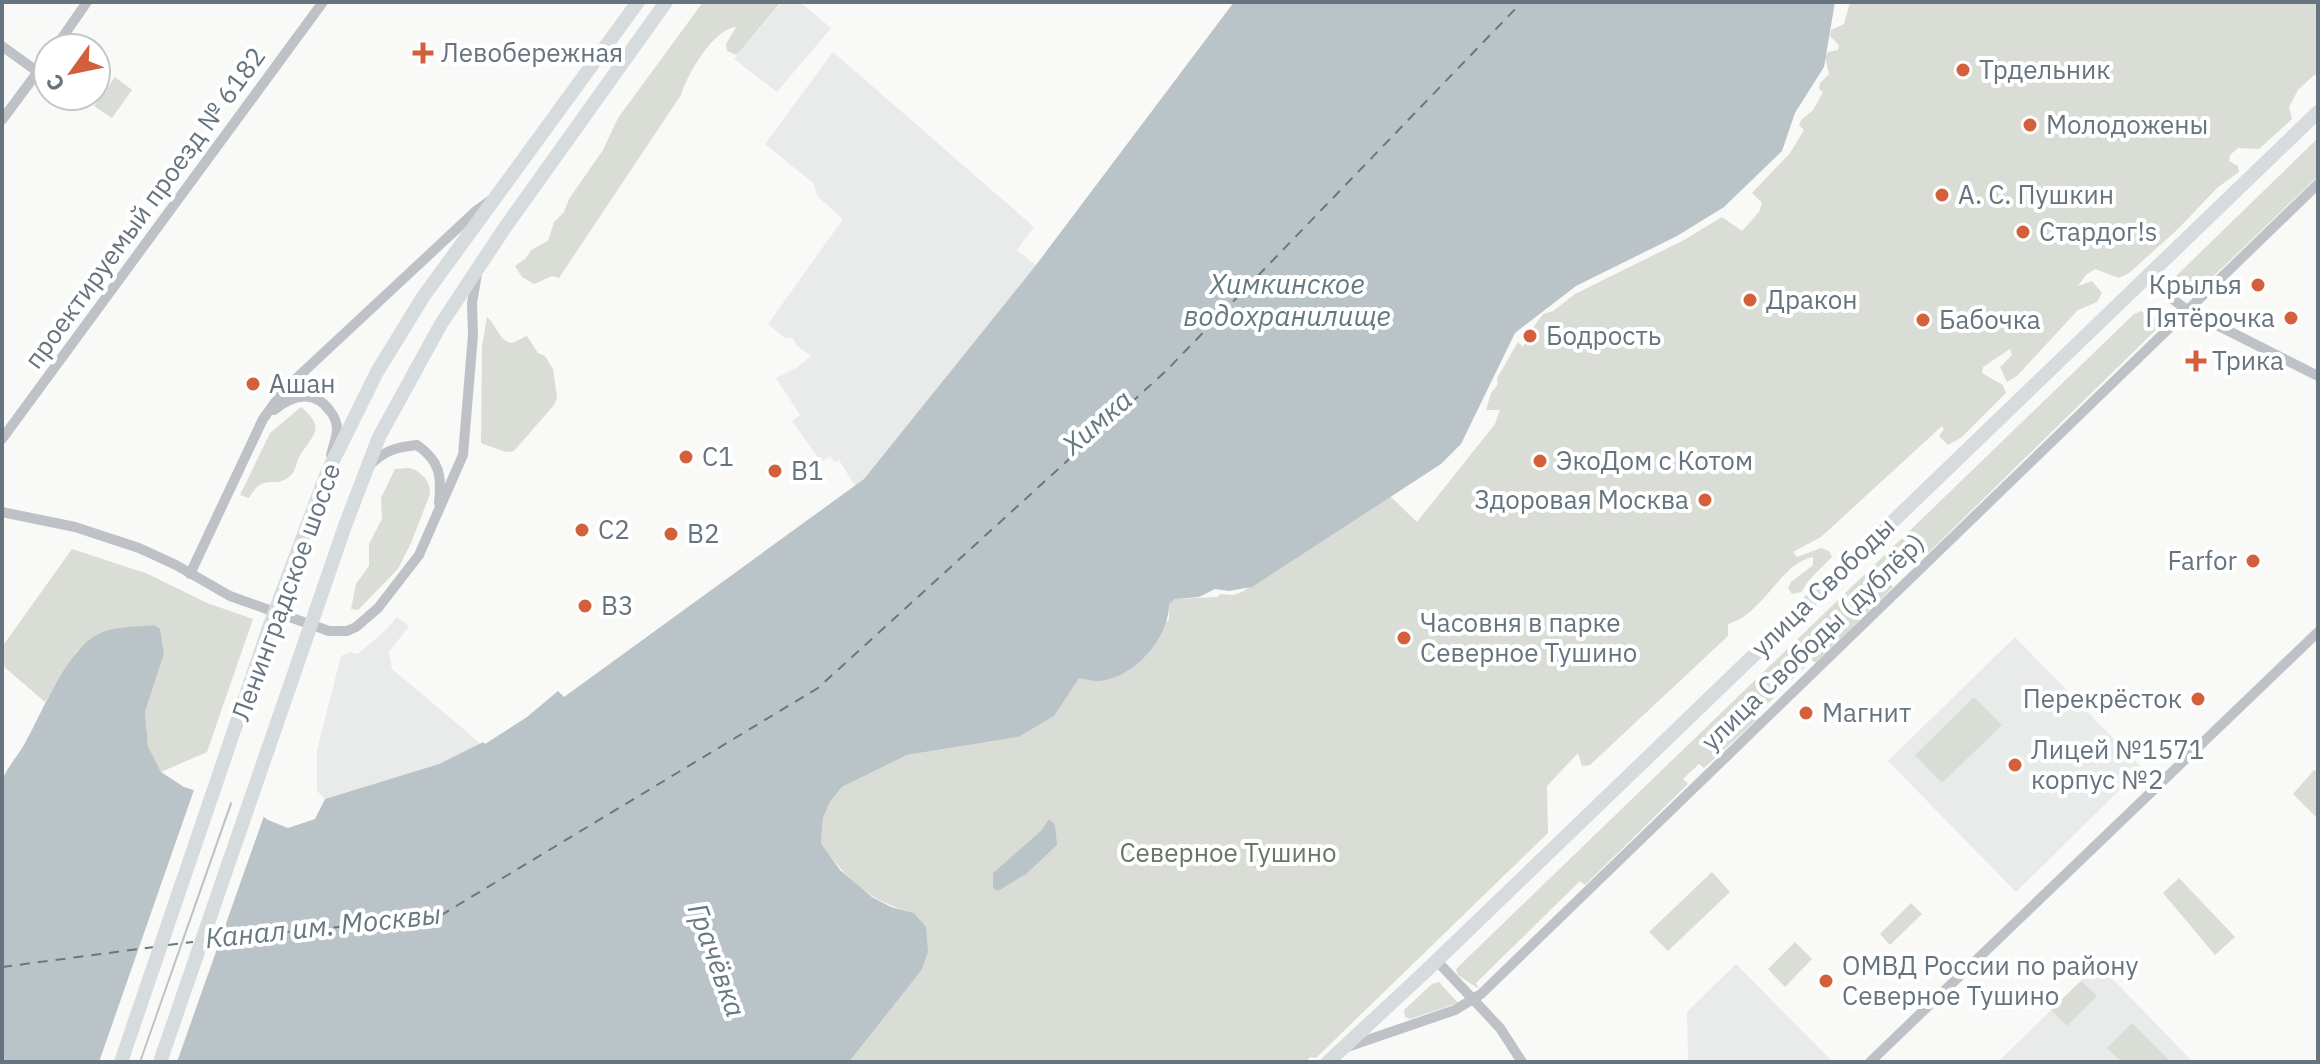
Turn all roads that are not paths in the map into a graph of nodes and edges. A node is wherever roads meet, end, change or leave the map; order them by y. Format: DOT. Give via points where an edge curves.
graph roads {
  1 [pos="87,2"];
  2 [pos="323,2"];
  3 [pos="638,2"];
  4 [pos="666,2"];
  5 [pos="66,32"];
  6 [pos="2,46"];
  7 [pos="32,68"];
  8 [pos="32,80"];
  9 [pos="2318,112"];
  10 [pos="2,120"];
  11 [pos="2318,184"];
  12 [pos="499,194"];
  13 [pos="479,267"];
  14 [pos="2146,279"];
  15 [pos="2187,310"];
  16 [pos="2318,376"];
  17 [pos="263,419"];
  18 [pos="2,439"];
  19 [pos="327,473"];
  20 [pos="364,473"];
  21 [pos="2,512"];
  22 [pos="437,513"];
  23 [pos="190,574"];
  24 [pos="2318,632"];
  25 [pos="1437,961"];
  26 [pos="1473,998"];
  27 [pos="1343,1048"];
  28 [pos="121,1062"];
  29 [pos="160,1062"];
  30 [pos="1328,1062"];
  31 [pos="1522,1062"];
  32 [pos="1870,1062"];
  1 -- 5 [label="street"];
  2 -- 18 [label="street, проектируемый проезд № 6182"];
  3 -- 12 [label="main road, Ленинградское шоссе"];
  4 -- 13 [label="main road, Ленинградское шоссе"];
  6 -- 7 [label="street"];
  8 -- 10 [label="street"];
  9 -- 14 [label="main road, улица Свободы"];
  11 -- 15 [label="street, улица Свободы (дублёр)"];
  12 -- 17 [label="street" via="300,374"];
  12 -- 19 [label="main road, Ленинградское шоссе" via="423,297 377,372"];
  13 -- 20 [label="main road, Ленинградское шоссе" via="412,374"];
  13 -- 22 [label="street" via="463,455"];
  14 -- 15 [label="street"];
  14 -- 25 [label="main road, улица Свободы"];
  15 -- 16 [label="street"];
  15 -- 26 [label="street, улица Свободы (дублёр)"];
  17 -- 19 [label="street" via="296,397 324,404 337,429"];
  17 -- 23 [label="street"];
  19 -- 28 [label="main road, Ленинградское шоссе"];
  20 -- 22 [label="street" via="383,453 417,445 440,470"];
  20 -- 29 [label="main road, Ленинградское шоссе"];
  21 -- 23 [label="street" via="99,534"];
  22 -- 23 [label="street" via="408,572 378,608 347,631 329,631 256,606"];
  24 -- 32 [label="street"];
  25 -- 26 [label="street"];
  25 -- 27 [label="main road, улица Свободы"];
  26 -- 27 [label="street, улица Свободы (дублёр)" via="1455,1010"];
  26 -- 31 [label="street"];
  27 -- 30 [label="main road, улица Свободы"];
}
